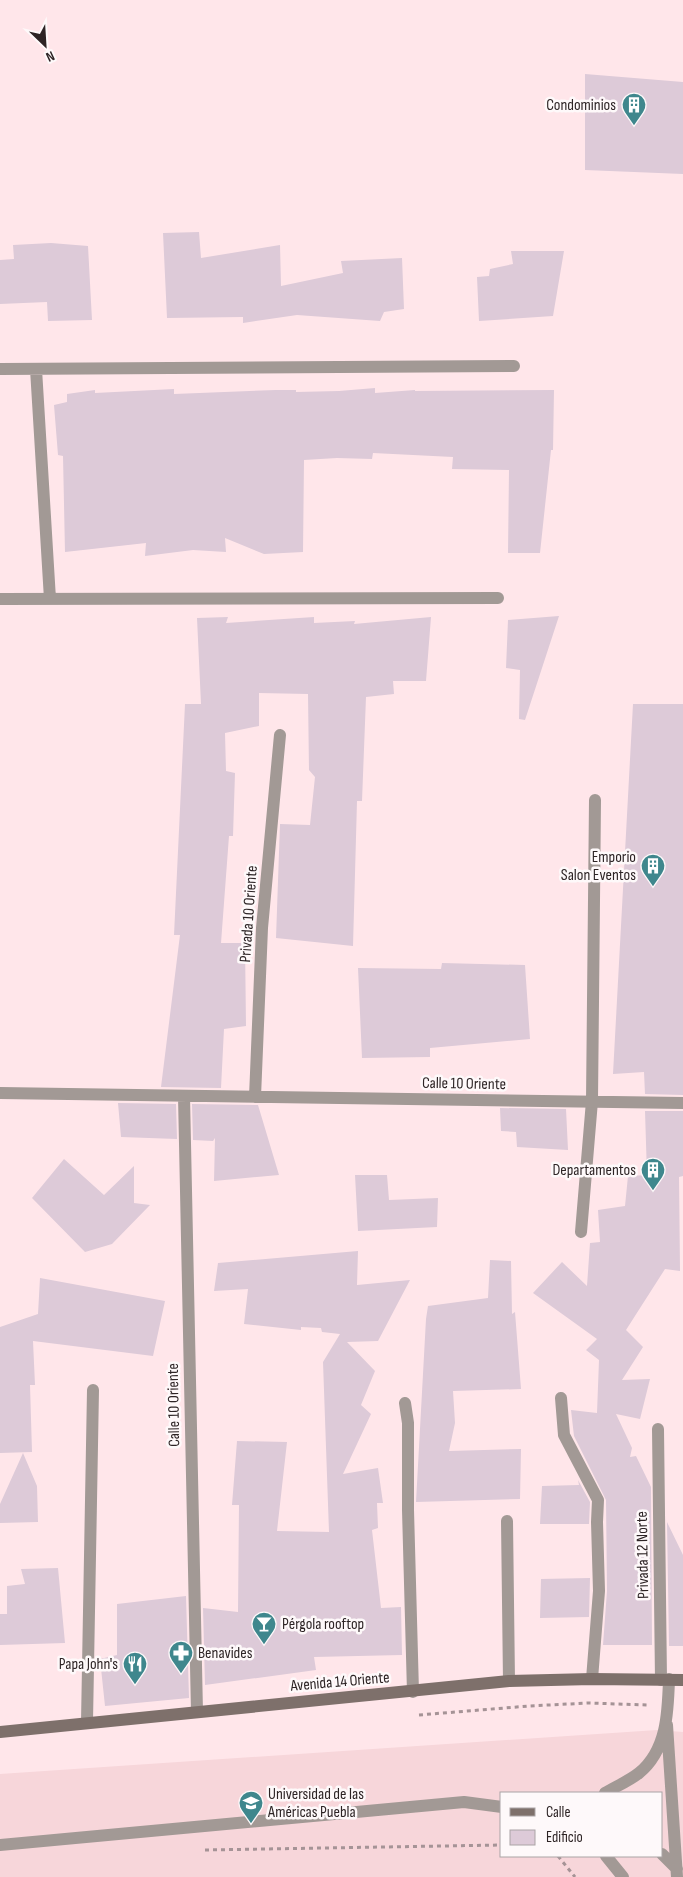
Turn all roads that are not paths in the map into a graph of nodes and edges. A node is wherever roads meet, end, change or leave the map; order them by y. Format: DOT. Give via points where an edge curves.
graph roads {
  1 [pos="514,366"];
  2 [pos="0,369"];
  3 [pos="36,369"];
  4 [pos="498,598"];
  5 [pos="0,599"];
  6 [pos="50,599"];
  7 [pos="280,735"];
  8 [pos="594,800"];
  9 [pos="0,1093"];
  10 [pos="184,1096"];
  11 [pos="255,1097"];
  12 [pos="592,1101"];
  13 [pos="683,1102"];
  14 [pos="581,1232"];
  15 [pos="93,1390"];
  16 [pos="561,1398"];
  17 [pos="405,1403"];
  18 [pos="658,1429"];
  19 [pos="507,1521"];
  20 [pos="592,1679"];
  21 [pos="665,1680"];
  22 [pos="683,1680"];
  23 [pos="509,1681"];
  24 [pos="413,1692"];
  25 [pos="197,1712"];
  26 [pos="87,1722"];
  27 [pos="667,1725"];
  28 [pos="0,1732"];
  29 [pos="607,1792"];
  30 [pos="500,1807"];
  31 [pos="0,1845"];
  32 [pos="663,1855"];
  33 [pos="607,1857"];
  34 [pos="677,1873"];
  35 [pos="623,1877"];
  36 [pos="665,1877"];
  1 -- 3 [label="street"];
  2 -- 3 [label="street"];
  3 -- 6 [label="street"];
  4 -- 6 [label="street"];
  5 -- 6 [label="street"];
  7 -- 11 [label="street, Privada 10 Oriente" via="262,928"];
  8 -- 12 [label="street"];
  9 -- 10 [label="street, Calle 10 Oriente"];
  10 -- 11 [label="street, Calle 10 Oriente"];
  10 -- 25 [label="street, Calle 10 Oriente"];
  11 -- 12 [label="street, Calle 10 Oriente"];
  12 -- 13 [label="street, Calle 10 Oriente"];
  12 -- 14 [label="street"];
  15 -- 26 [label="street"];
  16 -- 20 [label="street" via="564,1435 598,1500 599,1591"];
  17 -- 24 [label="street"];
  18 -- 21 [label="street, Privada 12 Norte"];
  19 -- 23 [label="street"];
  20 -- 21 [label="main road, Avenida 14 Oriente"];
  20 -- 23 [label="main road, Avenida 14 Oriente"];
  21 -- 22 [label="main road, Avenida 14 Oriente"];
  21 -- 27 [label="street, Privada 12 Norte"];
  23 -- 24 [label="main road, Avenida 14 Oriente"];
  24 -- 25 [label="main road, Avenida 14 Oriente"];
  25 -- 26 [label="main road, Avenida 14 Oriente"];
  26 -- 28 [label="main road, Avenida 14 Oriente"];
  27 -- 29 [label="street" via="656,1752 639,1773"];
  27 -- 34 [label="street"];
  30 -- 31 [label="street" via="464,1802"];
  32 -- 34 [label="street"];
  33 -- 35 [label="street"];
  34 -- 36 [label="street"];
}
